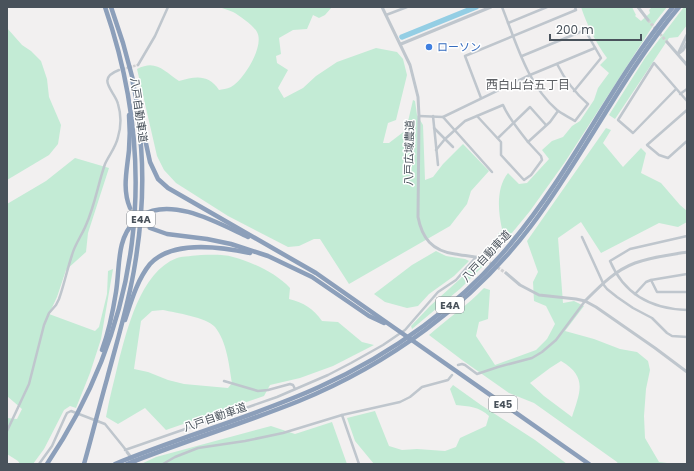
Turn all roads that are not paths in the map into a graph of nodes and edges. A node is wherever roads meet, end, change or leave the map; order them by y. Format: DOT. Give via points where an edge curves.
graph roads {
  1 [pos="105,7"];
  2 [pos="111,7"];
  3 [pos="168,7"];
  4 [pos="382,7"];
  5 [pos="407,7"];
  6 [pos="491,7"];
  7 [pos="502,7"];
  8 [pos="547,7"];
  9 [pos="575,7"];
  10 [pos="638,7"];
  11 [pos="672,7"];
  12 [pos="679,7"];
  13 [pos="386,15"];
  14 [pos="648,20"];
  15 [pos="508,23"];
  16 [pos="687,35"];
  17 [pos="514,36"];
  18 [pos="667,42"];
  19 [pos="687,43"];
  20 [pos="401,44"];
  21 [pos="595,48"];
  22 [pos="678,54"];
  23 [pos="522,56"];
  24 [pos="556,64"];
  25 [pos="138,65"];
  26 [pos="687,65"];
  27 [pos="119,70"];
  28 [pos="530,75"];
  29 [pos="132,79"];
  30 [pos="126,82"];
  31 [pos="676,89"];
  32 [pos="687,89"];
  33 [pos="574,91"];
  34 [pos="680,94"];
  35 [pos="481,98"];
  36 [pos="687,101"];
  37 [pos="687,110"];
  38 [pos="558,111"];
  39 [pos="419,116"];
  40 [pos="433,116"];
  41 [pos="478,116"];
  42 [pos="443,117"];
  43 [pos="514,123"];
  44 [pos="546,125"];
  45 [pos="434,128"];
  46 [pos="454,130"];
  47 [pos="498,138"];
  48 [pos="445,139"];
  49 [pos="687,141"];
  50 [pos="528,142"];
  51 [pos="453,147"];
  52 [pos="436,150"];
  53 [pos="438,165"];
  54 [pos="492,172"];
  55 [pos="130,208"];
  56 [pos="150,228"];
  57 [pos="687,236"];
  58 [pos="582,237"];
  59 [pos="687,252"];
  60 [pos="286,255"];
  61 [pos="476,257"];
  62 [pos="486,260"];
  63 [pos="278,261"];
  64 [pos="506,273"];
  65 [pos="615,273"];
  66 [pos="687,274"];
  67 [pos="651,280"];
  68 [pos="603,283"];
  69 [pos="687,292"];
  70 [pos="635,294"];
  71 [pos="585,301"];
  72 [pos="687,310"];
  73 [pos="397,330"];
  74 [pos="687,337"];
  75 [pos="113,356"];
  76 [pos="458,365"];
  77 [pos="687,372"];
  78 [pos="452,375"];
  79 [pos="224,381"];
  80 [pos="92,383"];
  81 [pos="295,389"];
  82 [pos="342,415"];
  83 [pos="7,431"];
  84 [pos="126,451"];
  85 [pos="39,464"];
  86 [pos="47,464"];
  87 [pos="84,464"];
  88 [pos="115,464"];
  89 [pos="127,464"];
  90 [pos="136,464"];
  91 [pos="163,464"];
  92 [pos="359,464"];
  93 [pos="589,464"];
  1 -- 30 [label="highway, 八戸自動車道 / E4A"];
  2 -- 29 [label="highway, 八戸自動車道 / E4A"];
  3 -- 25 [label="street"];
  4 -- 13 [label="street, 八戸広域農道"];
  5 -- 13 [label="street"];
  6 -- 20 [label="street"];
  7 -- 15 [label="street"];
  8 -- 15 [label="street"];
  9 -- 17 [label="street" via="576,10"];
  10 -- 14 [label="street"];
  11 -- 88 [label="highway, 八戸自動車道 / E4A" via="634,60 530,220 495,262 448,306 406,338 340,377 282,403"];
  12 -- 89 [label="highway, 八戸自動車道 / E4A" via="647,49 557,190 531,226 495,269 448,312 384,358 341,382 283,407"];
  13 -- 20 [label="street, 八戸広域農道"];
  15 -- 17 [label="street"];
  16 -- 22 [label="street"];
  17 -- 23 [label="street"];
  17 -- 35 [label="street" via="465,56"];
  18 -- 22 [label="street"];
  19 -- 22 [label="street"];
  20 -- 39 [label="street, 八戸広域農道" via="415,80"];
  21 -- 23 [label="street" via="585,30"];
  21 -- 24 [label="street"];
  21 -- 33 [label="street" via="601,58"];
  22 -- 26 [label="street"];
  23 -- 28 [label="street"];
  24 -- 28 [label="street"];
  24 -- 33 [label="street"];
  27 -- 83 [label="street" via="111,74 107,83 117,99 120,111 117,141 105,163 98,192 72,254 60,299 49,313 44,325 29,384"];
  28 -- 35 [label="street"];
  28 -- 38 [label="street"];
  29 -- 60 [label="highway" via="150,162 158,179 174,192"];
  29 -- 75 [label="highway, 八戸自動車道 / E4A" via="141,147 142,209 135,264"];
  30 -- 55 [label="highway" via="130,132 125,185"];
  30 -- 80 [label="highway, 八戸自動車道 / E4A" via="135,152 134,228 121,300 111,336"];
  31 -- 31 [label="street" via="633,133 618,120 654,63"];
  31 -- 34 [label="street"];
  32 -- 34 [label="street"];
  33 -- 38 [label="street" via="588,104 576,121"];
  34 -- 36 [label="street"];
  35 -- 42 [label="street"];
  37 -- 49 [label="street" via="647,145 659,155 668,158"];
  38 -- 44 [label="street"];
  39 -- 40 [label="street"];
  39 -- 61 [label="street, 八戸広域農道" via="420,230 429,243 443,251"];
  40 -- 42 [label="street"];
  40 -- 45 [label="street"];
  41 -- 43 [label="street" via="503,105"];
  41 -- 46 [label="street" via="465,121"];
  41 -- 47 [label="street"];
  42 -- 46 [label="street"];
  43 -- 44 [label="street" via="530,107"];
  43 -- 47 [label="street"];
  43 -- 50 [label="street"];
  44 -- 50 [label="street"];
  45 -- 48 [label="street"];
  45 -- 52 [label="street"];
  46 -- 48 [label="street"];
  46 -- 54 [label="street"];
  47 -- 50 [label="street" via="502,145 501,155 524,180 531,175 542,158"];
  48 -- 51 [label="street"];
  48 -- 52 [label="street"];
  52 -- 53 [label="street"];
  56 -- 63 [label="highway" via="167,234 231,244"];
  57 -- 65 [label="street" via="630,249 610,261"];
  58 -- 68 [label="street"];
  59 -- 65 [label="street" via="641,261"];
  60 -- 73 [label="highway, E45"];
  60 -- 80 [label="highway" via="185,211 170,208 148,212 136,220 126,232 120,251 112,314"];
  61 -- 62 [label="street, 八戸広域農道"];
  61 -- 81 [label="street" via="462,274 438,292 397,336 328,375"];
  63 -- 73 [label="highway, E45" via="312,277 369,316"];
  63 -- 75 [label="highway" via="221,248 173,250 161,256 150,264 140,281"];
  64 -- 71 [label="street" via="539,295"];
  65 -- 68 [label="street"];
  65 -- 70 [label="street"];
  66 -- 67 [label="street"];
  67 -- 69 [label="street" via="657,292"];
  67 -- 70 [label="street"];
  68 -- 71 [label="street"];
  68 -- 74 [label="street" via="606,289 652,318 667,333"];
  70 -- 72 [label="street" via="661,307"];
  71 -- 76 [label="street" via="556,340 532,358 477,374 465,365"];
  71 -- 77 [label="street"];
  73 -- 93 [label="highway, E45"];
  75 -- 87 [label="highway, 八戸自動車道 / E4A"];
  78 -- 82 [label="street" via="448,380 422,387 400,402"];
  79 -- 81 [label="street" via="258,391 290,384"];
  80 -- 86 [label="highway, 八戸自動車道 / E4A" via="75,418"];
  81 -- 84 [label="street"];
  82 -- 91 [label="street" via="283,433 198,448"];
  82 -- 92 [label="street"];
  84 -- 85 [label="street" via="105,424 71,411 64,417 52,446"];
  84 -- 90 [label="street"];
}
